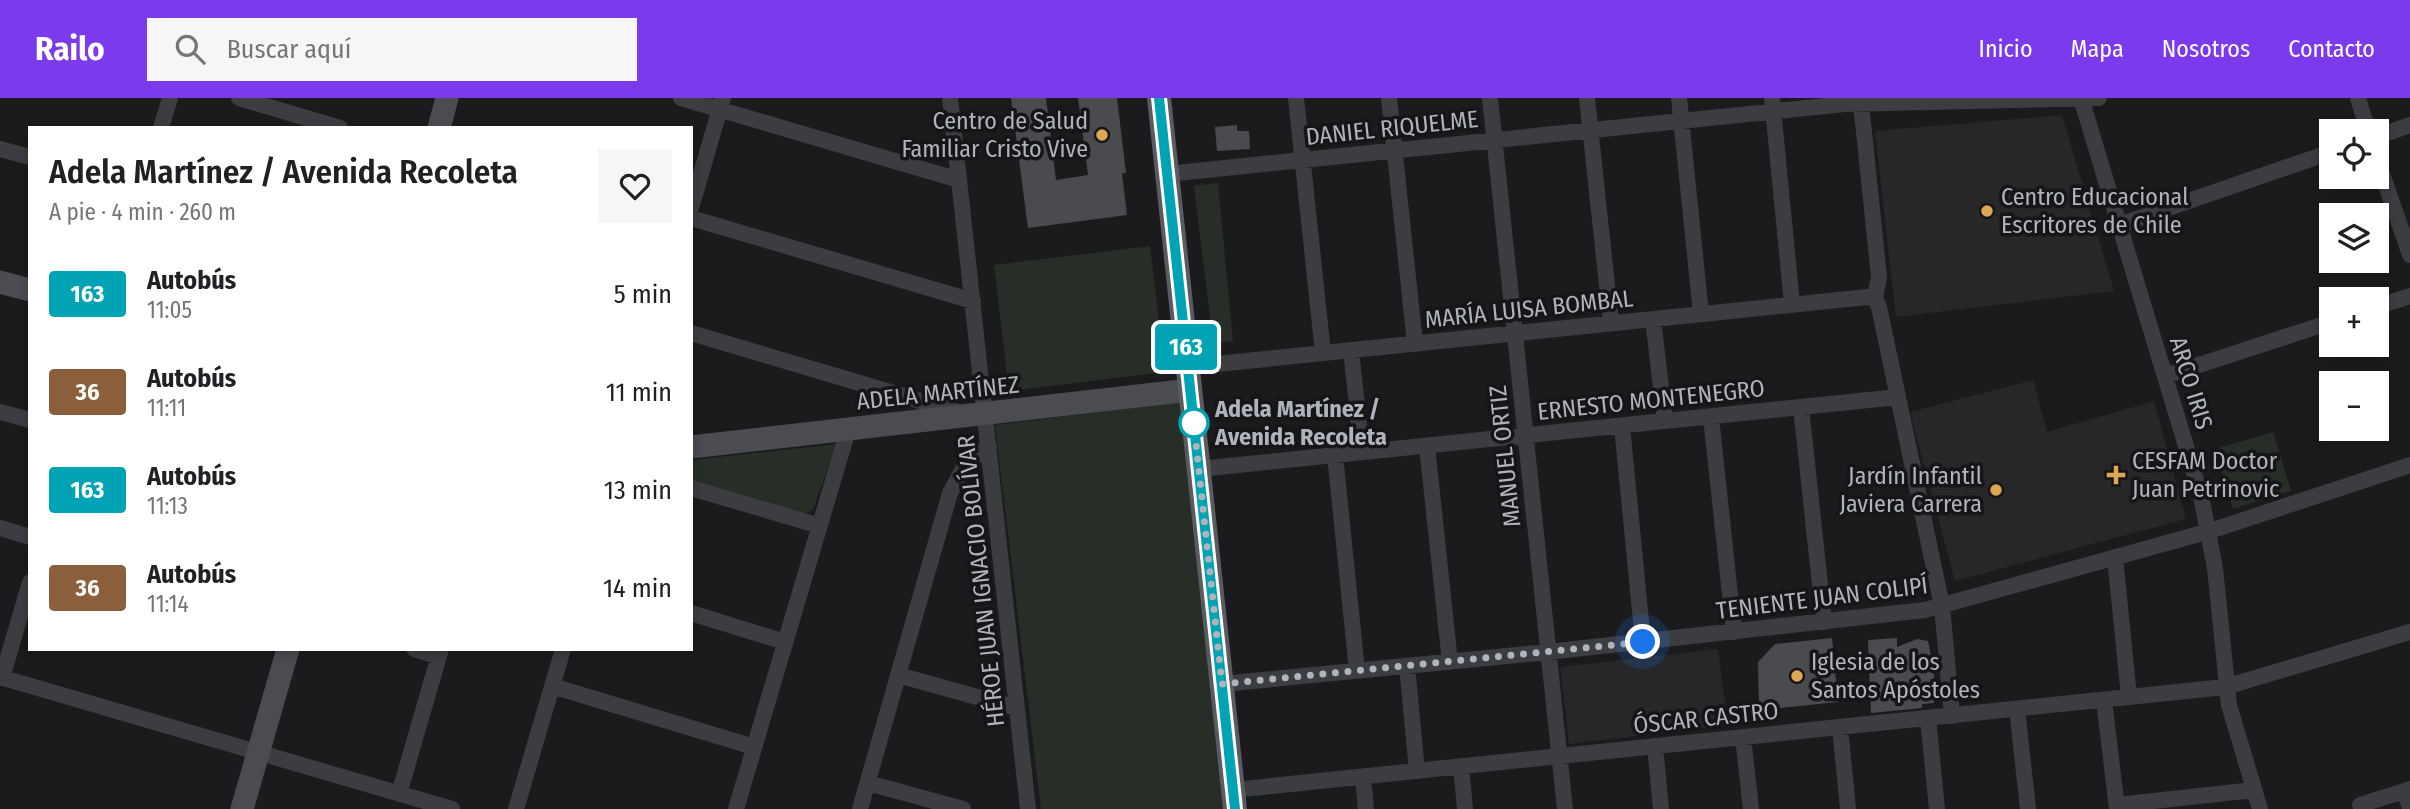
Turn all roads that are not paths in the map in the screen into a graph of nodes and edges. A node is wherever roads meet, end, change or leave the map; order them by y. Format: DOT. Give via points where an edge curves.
graph roads {
  1 [pos="170,98"];
  2 [pos="239,98"];
  3 [pos="447,98"];
  4 [pos="681,98"];
  5 [pos="950,98"];
  6 [pos="1159,98"];
  7 [pos="1296,98"];
  8 [pos="1389,98"];
  9 [pos="1490,98"];
  10 [pos="1587,98"];
  11 [pos="1679,98"];
  12 [pos="2099,98"];
  13 [pos="2358,98"];
  14 [pos="2081,99"];
  15 [pos="1860,103"];
  16 [pos="722,104"];
  17 [pos="289,105"];
  18 [pos="1773,105"];
  19 [pos="2364,119"];
  20 [pos="1681,121"];
  21 [pos="2410,125"];
  22 [pos="162,126"];
  23 [pos="336,126"];
  24 [pos="440,126"];
  25 [pos="1591,131"];
  26 [pos="2389,132"];
  27 [pos="1494,141"];
  28 [pos="0,149"];
  29 [pos="1394,151"];
  30 [pos="28,156"];
  31 [pos="2319,156"];
  32 [pos="1303,160"];
  33 [pos="1167,174"];
  34 [pos="960,180"];
  35 [pos="2387,189"];
  36 [pos="693,201"];
  37 [pos="693,219"];
  38 [pos="2119,225"];
  39 [pos="2410,255"];
  40 [pos="0,282"];
  41 [pos="28,289"];
  42 [pos="2410,296"];
  43 [pos="1875,298"];
  44 [pos="973,301"];
  45 [pos="2389,303"];
  46 [pos="1792,304"];
  47 [pos="1701,314"];
  48 [pos="1653,319"];
  49 [pos="1611,323"];
  50 [pos="2319,326"];
  51 [pos="1515,333"];
  52 [pos="693,334"];
  53 [pos="1415,344"];
  54 [pos="1350,350"];
  55 [pos="1323,353"];
  56 [pos="2165,376"];
  57 [pos="1189,379"];
  58 [pos="1898,397"];
  59 [pos="1801,407"];
  60 [pos="0,412"];
  61 [pos="978,416"];
  62 [pos="1711,417"];
  63 [pos="28,419"];
  64 [pos="1665,421"];
  65 [pos="1622,426"];
  66 [pos="848,430"];
  67 [pos="1525,436"];
  68 [pos="989,446"];
  69 [pos="1427,446"];
  70 [pos="693,447"];
  71 [pos="1362,452"];
  72 [pos="1335,455"];
  73 [pos="2410,465"];
  74 [pos="1199,469"];
  75 [pos="693,489"];
  76 [pos="820,526"];
  77 [pos="0,528"];
  78 [pos="2210,531"];
  79 [pos="28,536"];
  80 [pos="2115,557"];
  81 [pos="28,589"];
  82 [pos="1941,606"];
  83 [pos="693,614"];
  84 [pos="1824,622"];
  85 [pos="1734,632"];
  86 [pos="2410,632"];
  87 [pos="785,642"];
  88 [pos="1643,642"];
  89 [pos="287,651"];
  90 [pos="562,651"];
  91 [pos="1548,652"];
  92 [pos="440,653"];
  93 [pos="1450,662"];
  94 [pos="1407,666"];
  95 [pos="1357,671"];
  96 [pos="898,676"];
  97 [pos="1,678"];
  98 [pos="1222,684"];
  99 [pos="552,686"];
  100 [pos="2225,687"];
  101 [pos="2129,697"];
  102 [pos="2104,700"];
  103 [pos="1017,708"];
  104 [pos="2017,709"];
  105 [pos="1952,716"];
  106 [pos="1928,718"];
  107 [pos="1840,727"];
  108 [pos="1743,737"];
  109 [pos="1654,746"];
  110 [pos="754,747"];
  111 [pos="259,753"];
  112 [pos="1559,756"];
  113 [pos="1461,766"];
  114 [pos="1417,771"];
  115 [pos="1363,777"];
  116 [pos="867,783"];
  117 [pos="2254,790"];
  118 [pos="2407,790"];
  119 [pos="399,794"];
  120 [pos="1234,799"];
  121 [pos="2360,806"];
  122 [pos="2117,807"];
  123 [pos="2410,808"];
  124 [pos="242,809"];
  125 [pos="452,809"];
  126 [pos="516,809"];
  127 [pos="736,809"];
  128 [pos="860,809"];
  129 [pos="963,809"];
  130 [pos="1028,809"];
  131 [pos="1366,809"];
  132 [pos="1465,809"];
  133 [pos="1565,809"];
  134 [pos="1661,809"];
  135 [pos="1751,809"];
  136 [pos="1847,809"];
  137 [pos="1937,809"];
  138 [pos="2028,809"];
  139 [pos="2260,809"];
  1 -- 22 [label="street"];
  2 -- 17 [label="street"];
  3 -- 24 [label="street"];
  4 -- 16 [label="street"];
  5 -- 34 [label="street, HÉROE JUAN IGNACIO BOLÍVAR"];
  6 -- 33 [label="main road"];
  7 -- 32 [label="street"];
  8 -- 29 [label="street"];
  9 -- 27 [label="street, MANUEL ORTIZ"];
  10 -- 25 [label="street"];
  11 -- 20 [label="street"];
  12 -- 14 [label="street, DANIEL RIQUELME"];
  13 -- 19 [label="street"];
  14 -- 15 [label="street, DANIEL RIQUELME"];
  14 -- 38 [label="street, ARCO IRIS"];
  15 -- 18 [label="street, DANIEL RIQUELME"];
  15 -- 43 [label="street" via="1879,277"];
  16 -- 34 [label="street"];
  16 -- 36 [label="street"];
  17 -- 23 [label="street"];
  18 -- 20 [label="street, DANIEL RIQUELME"];
  18 -- 46 [label="street"];
  20 -- 25 [label="street, DANIEL RIQUELME"];
  20 -- 47 [label="street"];
  21 -- 26 [label="street"];
  25 -- 27 [label="street, DANIEL RIQUELME"];
  25 -- 49 [label="street"];
  27 -- 29 [label="street, DANIEL RIQUELME"];
  27 -- 51 [label="street, MANUEL ORTIZ"];
  28 -- 30 [label="street"];
  29 -- 32 [label="street, DANIEL RIQUELME"];
  29 -- 53 [label="street"];
  31 -- 38 [label="street"];
  32 -- 33 [label="street, DANIEL RIQUELME"];
  32 -- 55 [label="street"];
  33 -- 57 [label="main road"];
  34 -- 44 [label="street, HÉROE JUAN IGNACIO BOLÍVAR"];
  35 -- 39 [label="street"];
  37 -- 44 [label="street"];
  38 -- 56 [label="street, ARCO IRIS"];
  40 -- 41 [label="street"];
  42 -- 45 [label="street"];
  43 -- 46 [label="street, MARÍA LUISA BOMBAL"];
  43 -- 58 [label="street"];
  44 -- 61 [label="street, HÉROE JUAN IGNACIO BOLÍVAR"];
  46 -- 47 [label="street, MARÍA LUISA BOMBAL"];
  47 -- 48 [label="street, MARÍA LUISA BOMBAL"];
  48 -- 49 [label="street, MARÍA LUISA BOMBAL"];
  48 -- 64 [label="street"];
  49 -- 51 [label="street, MARÍA LUISA BOMBAL"];
  50 -- 56 [label="street"];
  51 -- 53 [label="street, MARÍA LUISA BOMBAL"];
  51 -- 67 [label="street, MANUEL ORTIZ"];
  52 -- 61 [label="street"];
  53 -- 54 [label="street, MARÍA LUISA BOMBAL"];
  54 -- 55 [label="street, MARÍA LUISA BOMBAL"];
  54 -- 71 [label="street"];
  55 -- 57 [label="street, MARÍA LUISA BOMBAL"];
  56 -- 78 [label="street, ARCO IRIS"];
  57 -- 61 [label="street, ADELA MARTÍNEZ"];
  57 -- 74 [label="main road"];
  58 -- 59 [label="street, ERNESTO MONTENEGRO"];
  58 -- 82 [label="street"];
  59 -- 62 [label="street, ERNESTO MONTENEGRO"];
  59 -- 84 [label="street"];
  60 -- 63 [label="street"];
  61 -- 66 [label="street, ADELA MARTÍNEZ"];
  61 -- 68 [label="street, HÉROE JUAN IGNACIO BOLÍVAR"];
  62 -- 64 [label="street, ERNESTO MONTENEGRO"];
  62 -- 85 [label="street"];
  64 -- 65 [label="street, ERNESTO MONTENEGRO"];
  65 -- 67 [label="street, ERNESTO MONTENEGRO"];
  65 -- 88 [label="street"];
  66 -- 70 [label="street, ADELA MARTÍNEZ"];
  66 -- 76 [label="street"];
  67 -- 69 [label="street, ERNESTO MONTENEGRO"];
  67 -- 91 [label="street, MANUEL ORTIZ"];
  68 -- 96 [label="street" via="967,462 950,493"];
  68 -- 103 [label="street, HÉROE JUAN IGNACIO BOLÍVAR"];
  69 -- 71 [label="street, ERNESTO MONTENEGRO"];
  69 -- 93 [label="street"];
  71 -- 72 [label="street, ERNESTO MONTENEGRO"];
  72 -- 74 [label="street, ERNESTO MONTENEGRO"];
  72 -- 95 [label="street"];
  73 -- 78 [label="street, TENIENTE JUAN COLIPÍ"];
  74 -- 98 [label="main road"];
  75 -- 76 [label="street"];
  76 -- 87 [label="street"];
  77 -- 79 [label="street"];
  78 -- 80 [label="street, TENIENTE JUAN COLIPÍ"];
  78 -- 100 [label="street, ARCO IRIS"];
  80 -- 82 [label="street, TENIENTE JUAN COLIPÍ"];
  80 -- 101 [label="street"];
  81 -- 97 [label="street"];
  82 -- 84 [label="street, TENIENTE JUAN COLIPÍ"];
  82 -- 105 [label="street"];
  83 -- 87 [label="street"];
  84 -- 85 [label="street, TENIENTE JUAN COLIPÍ"];
  85 -- 88 [label="street, TENIENTE JUAN COLIPÍ"];
  86 -- 100 [label="street, ÓSCAR CASTRO"];
  87 -- 110 [label="street"];
  88 -- 91 [label="street, TENIENTE JUAN COLIPÍ"];
  89 -- 111 [label="street"];
  90 -- 99 [label="street"];
  91 -- 93 [label="street, TENIENTE JUAN COLIPÍ"];
  91 -- 112 [label="street, MANUEL ORTIZ"];
  92 -- 119 [label="street"];
  93 -- 94 [label="street, TENIENTE JUAN COLIPÍ"];
  94 -- 95 [label="street, TENIENTE JUAN COLIPÍ"];
  94 -- 114 [label="street"];
  95 -- 98 [label="street, TENIENTE JUAN COLIPÍ"];
  96 -- 103 [label="street"];
  96 -- 116 [label="street"];
  97 -- 111 [label="street"];
  98 -- 120 [label="main road"];
  99 -- 110 [label="street"];
  99 -- 126 [label="street"];
  100 -- 101 [label="street, ÓSCAR CASTRO"];
  100 -- 117 [label="street, ARCO IRIS"];
  101 -- 102 [label="street, ÓSCAR CASTRO"];
  102 -- 104 [label="street, ÓSCAR CASTRO"];
  102 -- 122 [label="street"];
  103 -- 130 [label="street, HÉROE JUAN IGNACIO BOLÍVAR"];
  104 -- 105 [label="street, ÓSCAR CASTRO"];
  104 -- 138 [label="street"];
  105 -- 106 [label="street, ÓSCAR CASTRO"];
  106 -- 107 [label="street, ÓSCAR CASTRO"];
  106 -- 137 [label="street"];
  107 -- 108 [label="street, ÓSCAR CASTRO"];
  107 -- 136 [label="street"];
  108 -- 109 [label="street, ÓSCAR CASTRO"];
  108 -- 135 [label="street"];
  109 -- 112 [label="street, ÓSCAR CASTRO"];
  109 -- 134 [label="street"];
  110 -- 127 [label="street"];
  111 -- 119 [label="street"];
  111 -- 124 [label="street"];
  112 -- 113 [label="street, ÓSCAR CASTRO"];
  112 -- 133 [label="street, MANUEL ORTIZ"];
  113 -- 114 [label="street, ÓSCAR CASTRO"];
  113 -- 132 [label="street"];
  114 -- 115 [label="street, ÓSCAR CASTRO"];
  115 -- 120 [label="street, ÓSCAR CASTRO"];
  115 -- 131 [label="street"];
  116 -- 128 [label="street"];
  116 -- 129 [label="street"];
  117 -- 122 [label="street"];
  117 -- 139 [label="street, ARCO IRIS"];
  118 -- 121 [label="street"];
  118 -- 123 [label="street"];
  119 -- 125 [label="street"];
}
